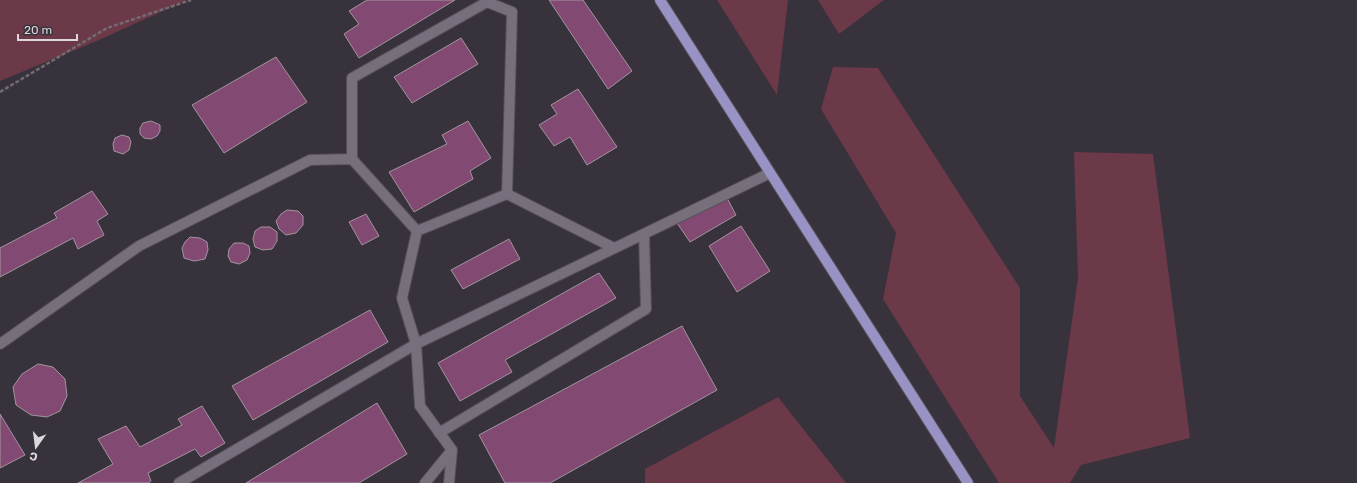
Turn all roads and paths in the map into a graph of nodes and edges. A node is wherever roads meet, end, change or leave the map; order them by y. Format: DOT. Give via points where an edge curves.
graph roads {
  1 [pos="191,0"];
  2 [pos="660,0"];
  3 [pos="0,92"];
  4 [pos="352,159"];
  5 [pos="770,173"];
  6 [pos="507,194"];
  7 [pos="417,231"];
  8 [pos="644,234"];
  9 [pos="614,248"];
  10 [pos="0,344"];
  11 [pos="416,344"];
  12 [pos="439,433"];
  13 [pos="452,450"];
  14 [pos="179,483"];
  15 [pos="425,483"];
  16 [pos="449,483"];
  17 [pos="968,483"];
  1 -- 3 [label="path" via="107,28"];
  2 -- 5 [label="main road"];
  4 -- 6 [label="lane" via="352,78 487,2 512,12"];
  4 -- 7 [label="lane"];
  4 -- 10 [label="lane" via="310,160 139,246"];
  5 -- 8 [label="lane"];
  5 -- 17 [label="main road"];
  6 -- 7 [label="lane"];
  6 -- 9 [label="lane"];
  7 -- 11 [label="lane" via="402,298"];
  8 -- 9 [label="lane"];
  8 -- 12 [label="lane" via="646,309"];
  9 -- 11 [label="lane"];
  11 -- 12 [label="lane" via="420,406"];
  11 -- 14 [label="lane"];
  12 -- 13 [label="lane"];
  13 -- 15 [label="lane"];
  13 -- 16 [label="lane"];
}
